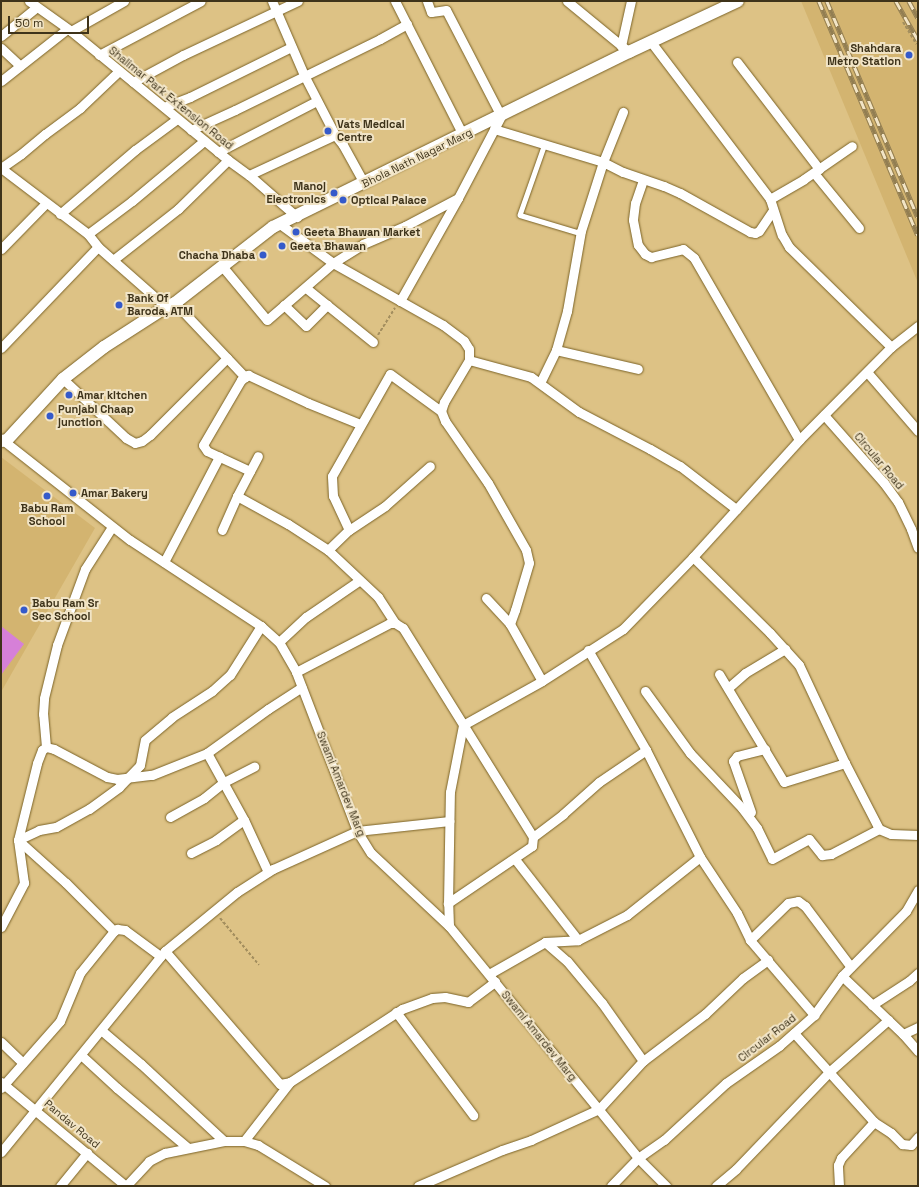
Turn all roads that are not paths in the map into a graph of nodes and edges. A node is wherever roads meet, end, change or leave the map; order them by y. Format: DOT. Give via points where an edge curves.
graph roads {
  1 [pos="29,1"];
  2 [pos="124,1"];
  3 [pos="201,1"];
  4 [pos="272,1"];
  5 [pos="298,1"];
  6 [pos="395,1"];
  7 [pos="427,1"];
  8 [pos="567,1"];
  9 [pos="630,1"];
  10 [pos="738,1"];
  11 [pos="37,7"];
  12 [pos="276,12"];
  13 [pos="407,24"];
  14 [pos="69,30"];
  15 [pos="1,36"];
  16 [pos="652,42"];
  17 [pos="291,47"];
  18 [pos="1,48"];
  19 [pos="625,49"];
  20 [pos="99,55"];
  21 [pos="737,62"];
  22 [pos="20,66"];
  23 [pos="119,71"];
  24 [pos="304,76"];
  25 [pos="1,81"];
  26 [pos="133,82"];
  27 [pos="317,101"];
  28 [pos="164,107"];
  29 [pos="623,112"];
  30 [pos="501,116"];
  31 [pos="177,119"];
  32 [pos="494,129"];
  33 [pos="191,130"];
  34 [pos="335,135"];
  35 [pos="463,135"];
  36 [pos="204,140"];
  37 [pos="545,144"];
  38 [pos="852,146"];
  39 [pos="218,152"];
  40 [pos="228,160"];
  41 [pos="603,162"];
  42 [pos="1,168"];
  43 [pos="817,171"];
  44 [pos="249,175"];
  45 [pos="643,180"];
  46 [pos="364,183"];
  47 [pos="458,198"];
  48 [pos="770,199"];
  49 [pos="46,203"];
  50 [pos="773,210"];
  51 [pos="60,214"];
  52 [pos="296,217"];
  53 [pos="280,224"];
  54 [pos="860,228"];
  55 [pos="88,234"];
  56 [pos="580,234"];
  57 [pos="98,246"];
  58 [pos="1,249"];
  59 [pos="113,260"];
  60 [pos="333,263"];
  61 [pos="222,266"];
  62 [pos="306,288"];
  63 [pos="400,301"];
  64 [pos="171,305"];
  65 [pos="284,305"];
  66 [pos="326,305"];
  67 [pos="918,326"];
  68 [pos="373,342"];
  69 [pos="891,347"];
  70 [pos="1,348"];
  71 [pos="556,350"];
  72 [pos="228,358"];
  73 [pos="469,360"];
  74 [pos="638,369"];
  75 [pos="866,372"];
  76 [pos="245,377"];
  77 [pos="63,379"];
  78 [pos="540,383"];
  79 [pos="441,411"];
  80 [pos="824,415"];
  81 [pos="360,424"];
  82 [pos="918,431"];
  83 [pos="798,440"];
  84 [pos="4,441"];
  85 [pos="258,456"];
  86 [pos="219,457"];
  87 [pos="430,466"];
  88 [pos="250,471"];
  89 [pos="237,496"];
  90 [pos="736,509"];
  91 [pos="112,527"];
  92 [pos="222,530"];
  93 [pos="349,530"];
  94 [pos="918,548"];
  95 [pos="328,550"];
  96 [pos="693,557"];
  97 [pos="164,562"];
  98 [pos="360,580"];
  99 [pos="486,598"];
  100 [pos="395,623"];
  101 [pos="510,624"];
  102 [pos="261,626"];
  103 [pos="279,642"];
  104 [pos="785,649"];
  105 [pos="588,650"];
  106 [pos="296,672"];
  107 [pos="719,674"];
  108 [pos="542,681"];
  109 [pos="302,687"];
  110 [pos="728,688"];
  111 [pos="645,691"];
  112 [pos="463,725"];
  113 [pos="46,746"];
  114 [pos="765,749"];
  115 [pos="646,750"];
  116 [pos="207,753"];
  117 [pos="845,763"];
  118 [pos="254,767"];
  119 [pos="126,779"];
  120 [pos="224,782"];
  121 [pos="751,812"];
  122 [pos="170,816"];
  123 [pos="244,820"];
  124 [pos="449,821"];
  125 [pos="879,829"];
  126 [pos="358,831"];
  127 [pos="918,835"];
  128 [pos="533,837"];
  129 [pos="18,840"];
  130 [pos="191,853"];
  131 [pos="700,857"];
  132 [pos="515,859"];
  133 [pos="268,872"];
  134 [pos="918,890"];
  135 [pos="448,903"];
  136 [pos="449,926"];
  137 [pos="1,927"];
  138 [pos="114,931"];
  139 [pos="578,940"];
  140 [pos="750,940"];
  141 [pos="545,942"];
  142 [pos="163,954"];
  143 [pos="768,960"];
  144 [pos="851,967"];
  145 [pos="918,973"];
  146 [pos="489,974"];
  147 [pos="842,976"];
  148 [pos="495,982"];
  149 [pos="872,1005"];
  150 [pos="396,1012"];
  151 [pos="814,1015"];
  152 [pos="888,1020"];
  153 [pos="918,1026"];
  154 [pos="101,1030"];
  155 [pos="794,1033"];
  156 [pos="903,1034"];
  157 [pos="1,1042"];
  158 [pos="918,1051"];
  159 [pos="81,1055"];
  160 [pos="643,1061"];
  161 [pos="23,1063"];
  162 [pos="829,1072"];
  163 [pos="290,1082"];
  164 [pos="2,1085"];
  165 [pos="599,1109"];
  166 [pos="36,1110"];
  167 [pos="473,1115"];
  168 [pos="874,1122"];
  169 [pos="918,1137"];
  170 [pos="224,1141"];
  171 [pos="244,1141"];
  172 [pos="188,1148"];
  173 [pos="1,1152"];
  174 [pos="87,1153"];
  175 [pos="638,1158"];
  176 [pos="60,1186"];
  177 [pos="126,1186"];
  178 [pos="325,1186"];
  179 [pos="418,1186"];
  180 [pos="611,1186"];
  181 [pos="666,1186"];
  182 [pos="716,1186"];
  183 [pos="839,1186"];
  1 -- 11 [label="street, Shalimar Park Extension Road"];
  2 -- 14 [label="street"];
  3 -- 20 [label="street"];
  4 -- 12 [label="street"];
  5 -- 12 [label="street"];
  6 -- 13 [label="street"];
  7 -- 30 [label="street" via="431,12 446,10"];
  8 -- 19 [label="street"];
  9 -- 19 [label="street"];
  10 -- 16 [label="street, Bhola Nath Nagar Marg"];
  11 -- 14 [label="street, Shalimar Park Extension Road"];
  11 -- 15 [label="street"];
  12 -- 17 [label="street"];
  12 -- 26 [label="street" via="183,55"];
  13 -- 24 [label="street"];
  13 -- 35 [label="street"];
  14 -- 20 [label="street, Shalimar Park Extension Road"];
  14 -- 22 [label="street" via="48,42"];
  16 -- 19 [label="street, Bhola Nath Nagar Marg"];
  16 -- 48 [label="street"];
  17 -- 24 [label="street"];
  17 -- 28 [label="street" via="190,97"];
  18 -- 22 [label="street"];
  19 -- 30 [label="street, Bhola Nath Nagar Marg"];
  20 -- 23 [label="street, Shalimar Park Extension Road"];
  21 -- 43 [label="street"];
  22 -- 25 [label="street"];
  23 -- 26 [label="street, Shalimar Park Extension Road"];
  23 -- 42 [label="street" via="80,108"];
  24 -- 27 [label="street"];
  24 -- 33 [label="street"];
  26 -- 28 [label="street, Shalimar Park Extension Road"];
  27 -- 34 [label="street"];
  27 -- 39 [label="street"];
  28 -- 31 [label="street, Shalimar Park Extension Road"];
  29 -- 41 [label="street"];
  30 -- 32 [label="street"];
  30 -- 35 [label="street, Bhola Nath Nagar Marg"];
  31 -- 33 [label="street, Shalimar Park Extension Road"];
  31 -- 51 [label="street" via="135,150"];
  32 -- 37 [label="street"];
  32 -- 47 [label="street"];
  33 -- 36 [label="street, Shalimar Park Extension Road"];
  34 -- 44 [label="street"];
  34 -- 46 [label="street"];
  35 -- 46 [label="street, Bhola Nath Nagar Marg"];
  36 -- 39 [label="street, Shalimar Park Extension Road"];
  36 -- 55 [label="street" via="132,201"];
  37 -- 41 [label="street"];
  37 -- 56 [label="lane" via="520,215"];
  38 -- 43 [label="street"];
  39 -- 40 [label="street, Shalimar Park Extension Road"];
  40 -- 44 [label="street, Shalimar Park Extension Road"];
  40 -- 59 [label="street" via="178,209"];
  41 -- 45 [label="street"];
  41 -- 56 [label="street"];
  42 -- 49 [label="street"];
  43 -- 48 [label="street"];
  43 -- 54 [label="street"];
  44 -- 52 [label="street, Shalimar Park Extension Road"];
  45 -- 50 [label="street" via="680,193 750,232 759,231"];
  45 -- 83 [label="street" via="635,203 633,220 638,245 651,257 683,249 694,258"];
  46 -- 52 [label="street, Bhola Nath Nagar Marg"];
  47 -- 60 [label="street" via="405,226 363,244"];
  47 -- 63 [label="street"];
  48 -- 50 [label="street"];
  49 -- 51 [label="street"];
  49 -- 58 [label="street"];
  50 -- 69 [label="street" via="782,235 794,253"];
  51 -- 55 [label="street"];
  52 -- 53 [label="street, Bhola Nath Nagar Marg"];
  53 -- 60 [label="street"];
  53 -- 61 [label="street, Bhola Nath Nagar Marg"];
  55 -- 57 [label="street"];
  56 -- 71 [label="street" via="567,311"];
  57 -- 59 [label="street"];
  57 -- 70 [label="street"];
  59 -- 64 [label="street"];
  60 -- 62 [label="street"];
  60 -- 63 [label="street"];
  61 -- 64 [label="street, Bhola Nath Nagar Marg"];
  61 -- 65 [label="street" via="267,320"];
  62 -- 65 [label="street"];
  62 -- 66 [label="street"];
  63 -- 73 [label="street" via="444,325 464,341 469,349"];
  64 -- 72 [label="street"];
  64 -- 77 [label="street, Bhola Nath Nagar Marg" via="104,348"];
  65 -- 66 [label="street" via="306,326"];
  66 -- 68 [label="street"];
  67 -- 69 [label="street"];
  69 -- 75 [label="street"];
  71 -- 74 [label="street"];
  71 -- 78 [label="street"];
  72 -- 76 [label="street"];
  72 -- 77 [label="street" via="150,435 135,443 126,438"];
  73 -- 78 [label="street" via="531,377"];
  73 -- 79 [label="street"];
  75 -- 80 [label="street"];
  75 -- 82 [label="street"];
  76 -- 81 [label="street" via="253,377"];
  76 -- 86 [label="street" via="204,441 204,448"];
  77 -- 84 [label="street, Bhola Nath Nagar Marg"];
  78 -- 90 [label="street" via="579,412 680,466"];
  79 -- 81 [label="street" via="390,374"];
  79 -- 101 [label="street" via="488,483 526,550 529,563"];
  80 -- 83 [label="street"];
  80 -- 94 [label="street, Circular Road" via="898,502"];
  81 -- 93 [label="street" via="332,476 333,496"];
  83 -- 90 [label="street"];
  84 -- 91 [label="street, Swami Amardev Marg"];
  85 -- 88 [label="street"];
  86 -- 88 [label="street"];
  86 -- 97 [label="street"];
  87 -- 93 [label="street" via="385,506"];
  88 -- 89 [label="street"];
  89 -- 92 [label="street"];
  89 -- 95 [label="street"];
  90 -- 96 [label="street"];
  91 -- 97 [label="street, Swami Amardev Marg"];
  91 -- 113 [label="street" via="85,569 57,644 44,698"];
  93 -- 95 [label="street"];
  95 -- 98 [label="street"];
  96 -- 104 [label="street"];
  96 -- 105 [label="street" via="623,629"];
  97 -- 102 [label="street, Swami Amardev Marg"];
  98 -- 100 [label="street" via="378,597"];
  98 -- 103 [label="street" via="306,617"];
  99 -- 101 [label="street"];
  100 -- 106 [label="street" via="390,623"];
  100 -- 112 [label="street" via="404,628"];
  101 -- 108 [label="street"];
  102 -- 103 [label="street, Swami Amardev Marg"];
  102 -- 119 [label="street" via="230,675 145,740 140,765"];
  103 -- 106 [label="street, Swami Amardev Marg"];
  104 -- 110 [label="street" via="745,673"];
  104 -- 117 [label="street" via="799,665"];
  105 -- 108 [label="street"];
  105 -- 115 [label="street"];
  106 -- 109 [label="street, Swami Amardev Marg"];
  107 -- 110 [label="street"];
  108 -- 112 [label="street"];
  109 -- 116 [label="street"];
  109 -- 126 [label="street, Swami Amardev Marg"];
  110 -- 114 [label="street"];
  111 -- 125 [label="street" via="690,753 742,808 757,828 772,858 809,839 822,855 831,854"];
  112 -- 124 [label="street" via="450,792"];
  112 -- 128 [label="street"];
  113 -- 119 [label="street" via="107,777"];
  113 -- 129 [label="street" via="37,763"];
  114 -- 117 [label="street" via="784,782"];
  114 -- 121 [label="street" via="737,756 733,761"];
  115 -- 128 [label="street" via="599,782"];
  115 -- 131 [label="street"];
  116 -- 119 [label="street" via="152,775"];
  116 -- 120 [label="street"];
  117 -- 125 [label="street"];
  118 -- 120 [label="street"];
  119 -- 129 [label="street" via="89,809 56,827 39,830"];
  120 -- 122 [label="street" via="204,798"];
  120 -- 123 [label="street"];
  123 -- 130 [label="street" via="216,840"];
  123 -- 133 [label="street"];
  124 -- 126 [label="street"];
  124 -- 135 [label="street"];
  125 -- 127 [label="street" via="891,834"];
  126 -- 133 [label="street"];
  126 -- 136 [label="street, Swami Amardev Marg" via="382,866"];
  128 -- 132 [label="street" via="532,846"];
  129 -- 137 [label="street" via="24,883"];
  129 -- 138 [label="street"];
  131 -- 139 [label="street" via="627,915"];
  131 -- 140 [label="street" via="737,913"];
  132 -- 135 [label="street"];
  132 -- 139 [label="street"];
  133 -- 142 [label="street" via="237,892"];
  134 -- 144 [label="street, Circular Road" via="906,911"];
  135 -- 136 [label="street"];
  136 -- 146 [label="street, Swami Amardev Marg"];
  138 -- 142 [label="street" via="125,930"];
  138 -- 161 [label="street" via="80,973 60,1021"];
  139 -- 141 [label="street"];
  140 -- 143 [label="street"];
  140 -- 144 [label="street" via="788,903 798,901 805,906"];
  141 -- 146 [label="street"];
  141 -- 160 [label="street" via="567,961 602,1003"];
  142 -- 154 [label="street"];
  142 -- 163 [label="street" via="275,1080 280,1084"];
  143 -- 151 [label="street"];
  143 -- 160 [label="street" via="743,978 706,1014"];
  144 -- 147 [label="street, Circular Road"];
  145 -- 149 [label="street"];
  146 -- 148 [label="street, Swami Amardev Marg"];
  147 -- 149 [label="street"];
  147 -- 151 [label="street, Circular Road"];
  148 -- 150 [label="street" via="468,1002 445,997 432,998"];
  148 -- 165 [label="street, Swami Amardev Marg"];
  149 -- 152 [label="street"];
  150 -- 163 [label="street"];
  150 -- 167 [label="street"];
  151 -- 155 [label="street, Circular Road"];
  152 -- 156 [label="street"];
  152 -- 162 [label="street"];
  153 -- 156 [label="street"];
  154 -- 159 [label="street"];
  154 -- 170 [label="street"];
  155 -- 162 [label="street"];
  155 -- 175 [label="street, Circular Road" via="726,1083 664,1140"];
  156 -- 158 [label="street"];
  157 -- 161 [label="street"];
  159 -- 166 [label="street"];
  159 -- 172 [label="street"];
  160 -- 165 [label="street"];
  161 -- 164 [label="street"];
  162 -- 168 [label="street"];
  162 -- 182 [label="street"];
  163 -- 171 [label="street"];
  164 -- 166 [label="street, Pandav Road"];
  165 -- 175 [label="street, Swami Amardev Marg"];
  165 -- 179 [label="street"];
  166 -- 173 [label="street"];
  166 -- 174 [label="street, Pandav Road"];
  168 -- 169 [label="street" via="902,1144 911,1144"];
  168 -- 183 [label="street" via="841,1158 838,1165"];
  170 -- 171 [label="street"];
  170 -- 172 [label="street"];
  171 -- 178 [label="street" via="258,1145"];
  172 -- 177 [label="street" via="154,1157"];
  174 -- 176 [label="street"];
  174 -- 177 [label="street, Pandav Road"];
  175 -- 180 [label="street, Circular Road"];
  175 -- 181 [label="street, Swami Amardev Marg"];
}
